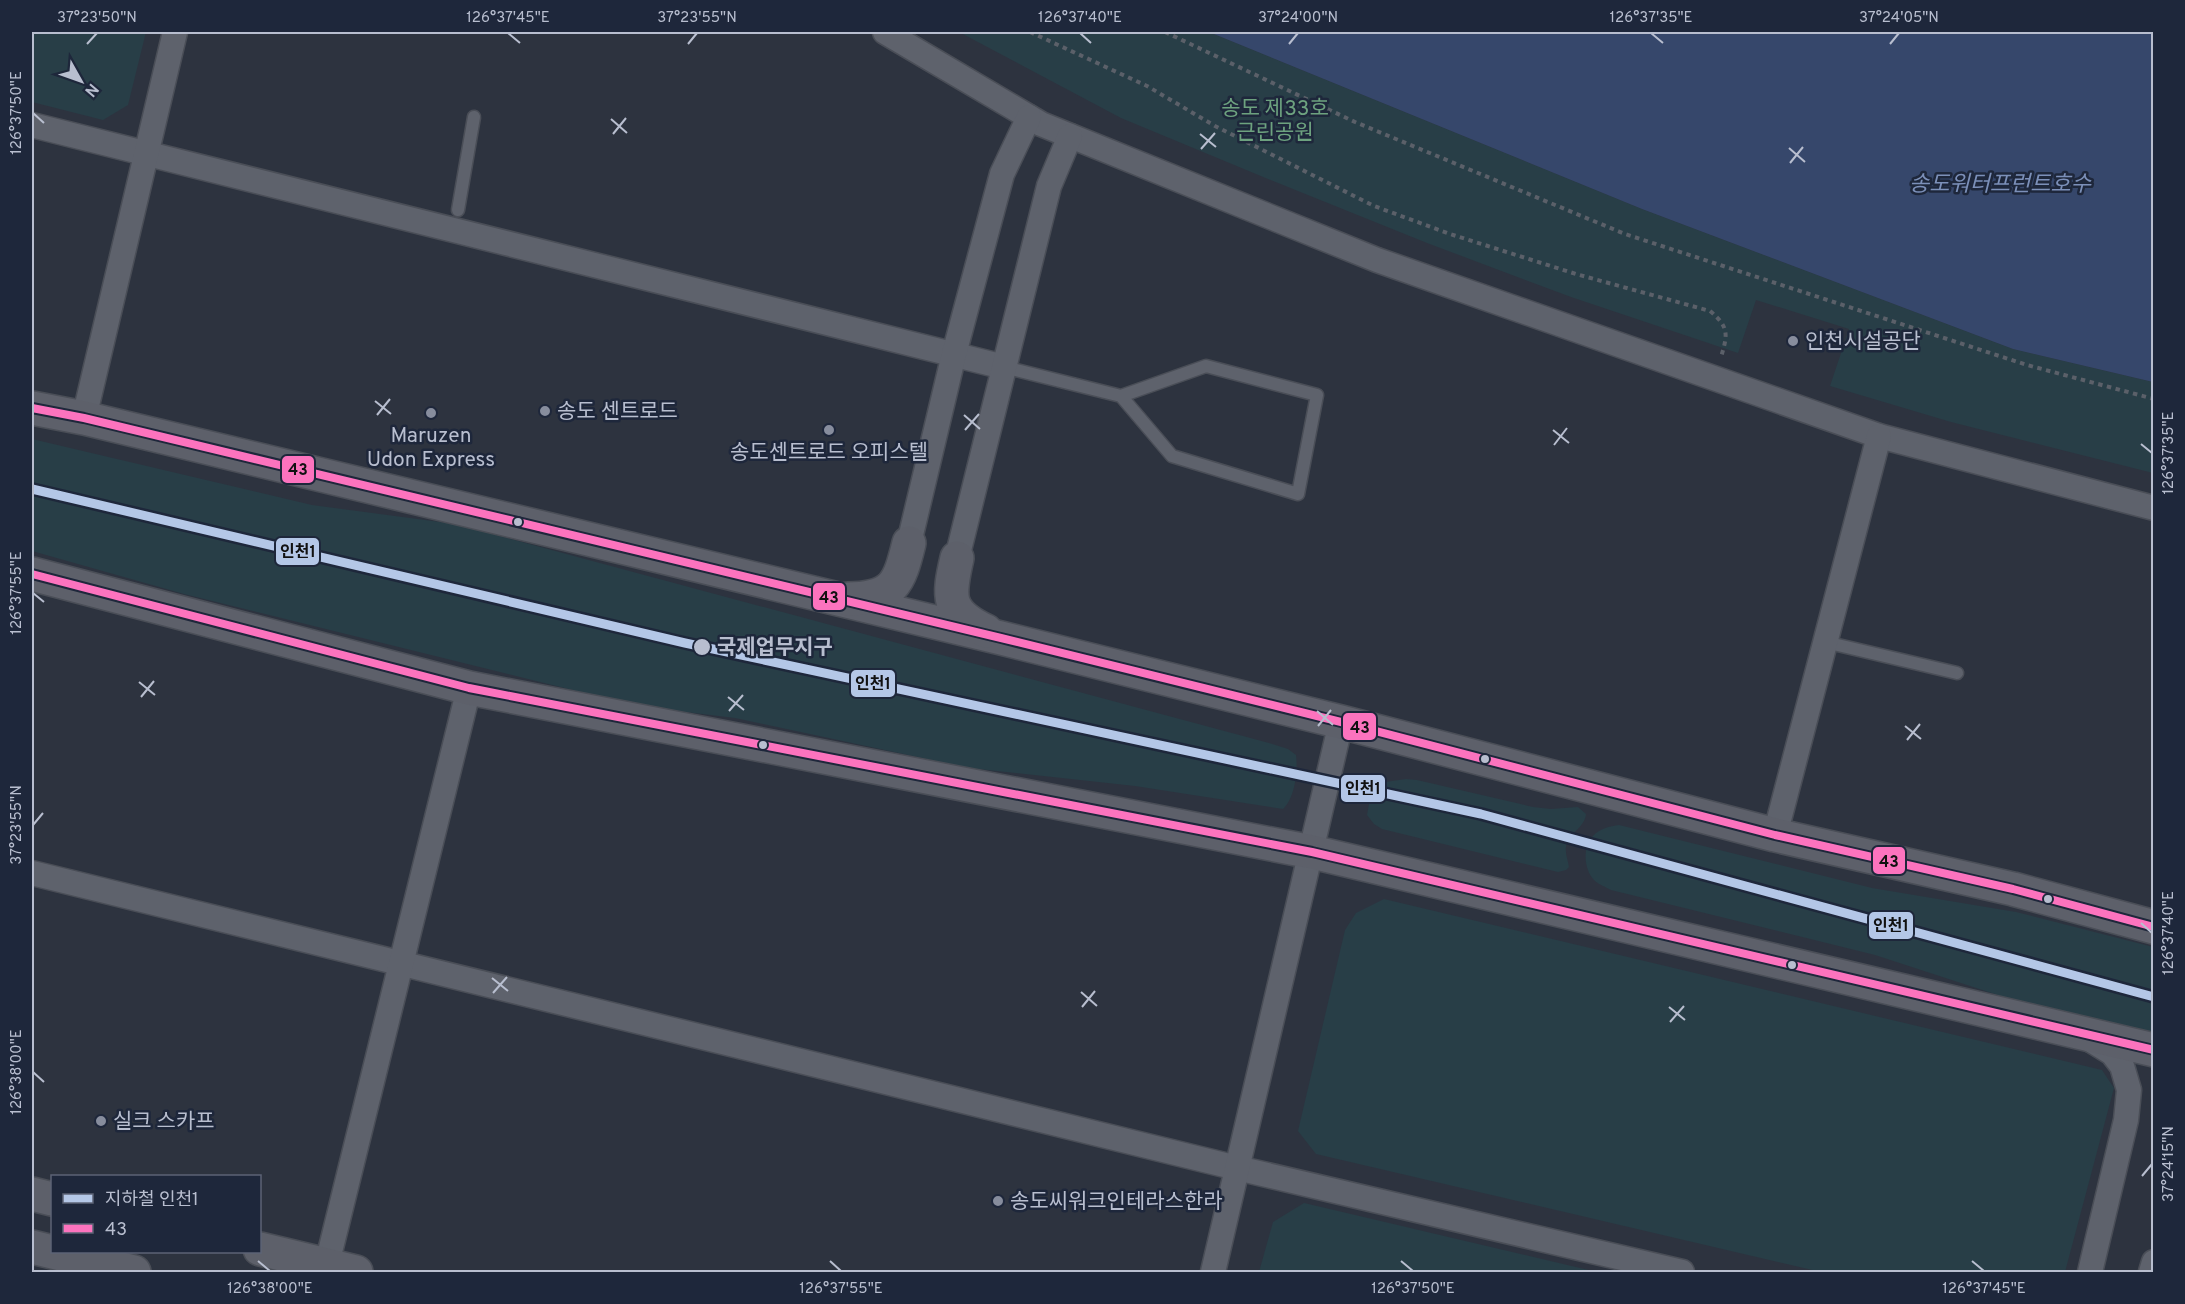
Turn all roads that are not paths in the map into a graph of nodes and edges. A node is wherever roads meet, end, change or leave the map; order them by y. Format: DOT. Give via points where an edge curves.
graph roads {
  1 [pos="175,32"];
  2 [pos="885,32"];
  3 [pos="474,117"];
  4 [pos="1029,117"];
  5 [pos="32,125"];
  6 [pos="1070,136"];
  7 [pos="147,153"];
  8 [pos="458,210"];
  9 [pos="954,354"];
  10 [pos="1004,367"];
  11 [pos="1121,396"];
  12 [pos="32,408"];
  13 [pos="84,418"];
  14 [pos="1879,436"];
  15 [pos="2154,508"];
  16 [pos="909,543"];
  17 [pos="957,558"];
  18 [pos="32,574"];
  19 [pos="841,599"];
  20 [pos="1001,638"];
  21 [pos="1825,642"];
  22 [pos="1957,673"];
  23 [pos="469,688"];
  24 [pos="1341,723"];
  25 [pos="1775,835"];
  26 [pos="1312,852"];
  27 [pos="32,873"];
  28 [pos="2154,927"];
  29 [pos="400,963"];
  30 [pos="2067,1028"];
  31 [pos="2154,1050"];
  32 [pos="1238,1168"];
  33 [pos="32,1194"];
  34 [pos="51,1199"];
  35 [pos="32,1247"];
  36 [pos="261,1249"];
  37 [pos="51,1252"];
  38 [pos="56,1253"];
  39 [pos="2154,1262"];
  40 [pos="336,1270"];
  41 [pos="134,1272"];
  42 [pos="1213,1272"];
  43 [pos="1682,1272"];
  44 [pos="2090,1272"];
  45 [pos="2151,1272"];
  1 -- 7 [label="street"];
  2 -- 4 [label="street"];
  3 -- 8 [label="lane"];
  4 -- 6 [label="street"];
  4 -- 9 [label="street" via="1002,174"];
  5 -- 7 [label="street"];
  6 -- 10 [label="street" via="1049,186"];
  6 -- 14 [label="street" via="1377,260"];
  7 -- 9 [label="street"];
  7 -- 13 [label="street"];
  9 -- 10 [label="street"];
  9 -- 16 [label="street"];
  10 -- 11 [label="lane"];
  10 -- 17 [label="street"];
  11 -- 11 [label="lane" via="1172,456 1298,494 1317,395 1206,366"];
  12 -- 13 [label="main road"];
  13 -- 19 [label="main road"];
  14 -- 15 [label="street"];
  14 -- 21 [label="street"];
  16 -- 19 [label="main road" via="900,575 883,594 869,599"];
  17 -- 20 [label="main road" via="950,587 952,602 961,616"];
  18 -- 23 [label="main road"];
  19 -- 20 [label="main road"];
  20 -- 24 [label="main road"];
  21 -- 22 [label="lane"];
  21 -- 25 [label="street"];
  23 -- 26 [label="main road"];
  23 -- 29 [label="street"];
  24 -- 25 [label="main road"];
  24 -- 26 [label="street"];
  25 -- 28 [label="main road" via="2013,889"];
  26 -- 30 [label="main road"];
  26 -- 32 [label="street"];
  27 -- 29 [label="street"];
  29 -- 32 [label="street"];
  29 -- 40 [label="street"];
  30 -- 31 [label="main road"];
  30 -- 44 [label="street" via="2112,1053 2122,1066 2129,1090 2126,1120"];
  32 -- 42 [label="street"];
  32 -- 43 [label="street"];
  33 -- 34 [label="main road"];
  35 -- 37 [label="main road"];
  36 -- 40 [label="main road"];
  38 -- 41 [label="main road"];
  39 -- 45 [label="street"];
}
